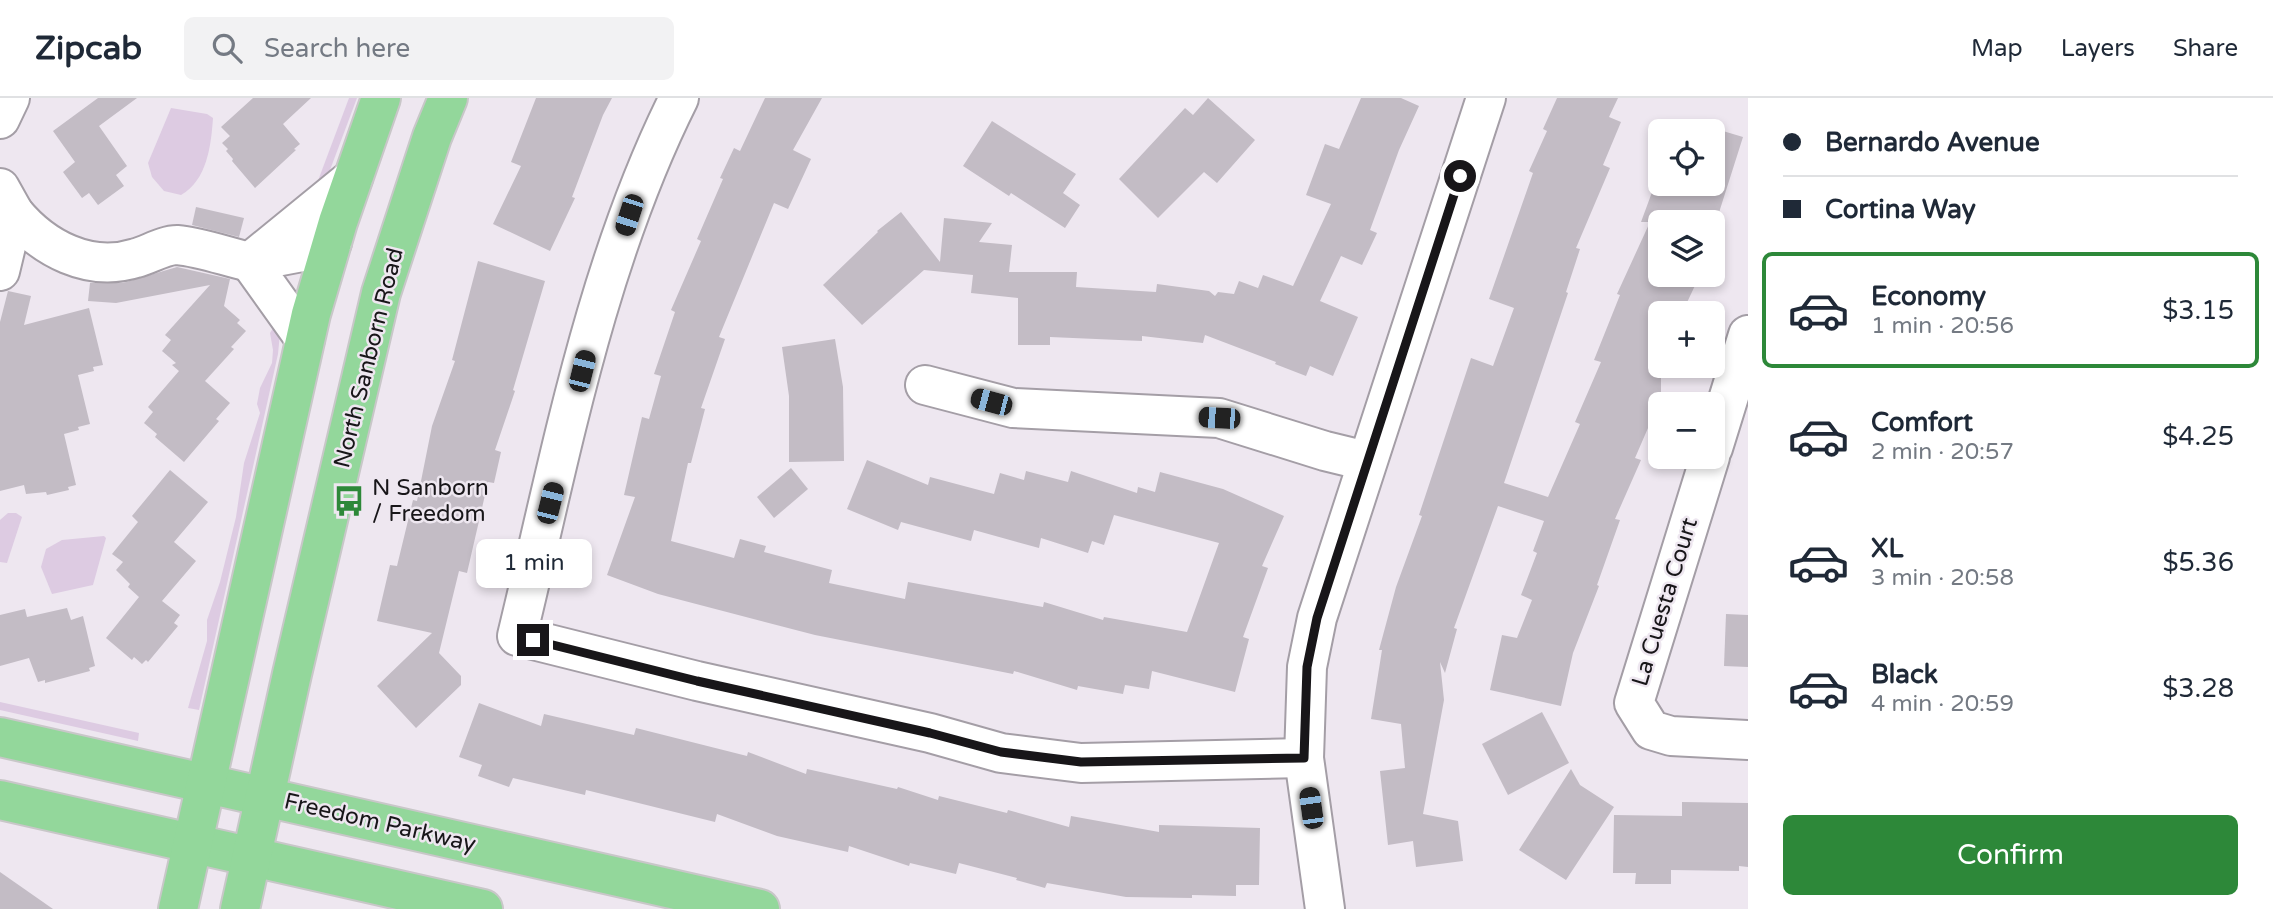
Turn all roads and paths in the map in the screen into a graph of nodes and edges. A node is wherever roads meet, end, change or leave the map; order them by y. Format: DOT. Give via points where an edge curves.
graph roads {
  1 [pos="10,98"];
  2 [pos="381,98"];
  3 [pos="447,98"];
  4 [pos="679,98"];
  5 [pos="1486,98"];
  6 [pos="0,119"];
  7 [pos="353,177"];
  8 [pos="7,200"];
  9 [pos="332,242"];
  10 [pos="1,262"];
  11 [pos="250,262"];
  12 [pos="1748,335"];
  13 [pos="305,339"];
  14 [pos="925,385"];
  15 [pos="1725,409"];
  16 [pos="1366,461"];
  17 [pos="1706,469"];
  18 [pos="0,737"];
  19 [pos="1748,740"];
  20 [pos="1304,758"];
  21 [pos="205,784"];
  22 [pos="265,798"];
  23 [pos="0,800"];
  24 [pos="193,843"];
  25 [pos="252,856"];
  26 [pos="178,909"];
  27 [pos="240,909"];
  28 [pos="483,909"];
  29 [pos="760,909"];
  30 [pos="1325,909"];
  1 -- 6 [label="street"];
  2 -- 7 [label="main road"];
  3 -- 22 [label="main road, North Sanborn Road" via="382,293"];
  4 -- 20 [label="street" via="629,215 595,318 517,636 1001,752 1081,762"];
  5 -- 16 [label="street"];
  7 -- 9 [label="main road"];
  7 -- 11 [label="street"];
  8 -- 10 [label="street"];
  8 -- 11 [label="street" via="26,227 47,245 90,261 134,260 176,245"];
  9 -- 11 [label="street"];
  9 -- 13 [label="main road"];
  11 -- 13 [label="street"];
  12 -- 15 [label="street"];
  13 -- 21 [label="main road"];
  14 -- 16 [label="street" via="1013,408 1219,418"];
  16 -- 20 [label="street" via="1317,618 1307,667"];
  17 -- 19 [label="street, La Cuesta Court" via="1634,703 1651,730 1671,736"];
  18 -- 21 [label="main road, Freedom Parkway"];
  20 -- 30 [label="street"];
  21 -- 22 [label="main road, Freedom Parkway"];
  21 -- 24 [label="main road"];
  22 -- 25 [label="main road, North Sanborn Road"];
  22 -- 29 [label="main road, Freedom Parkway"];
  23 -- 24 [label="main road"];
  24 -- 25 [label="main road"];
  24 -- 26 [label="main road"];
  25 -- 27 [label="main road, North Sanborn Road"];
  25 -- 28 [label="main road"];
}
